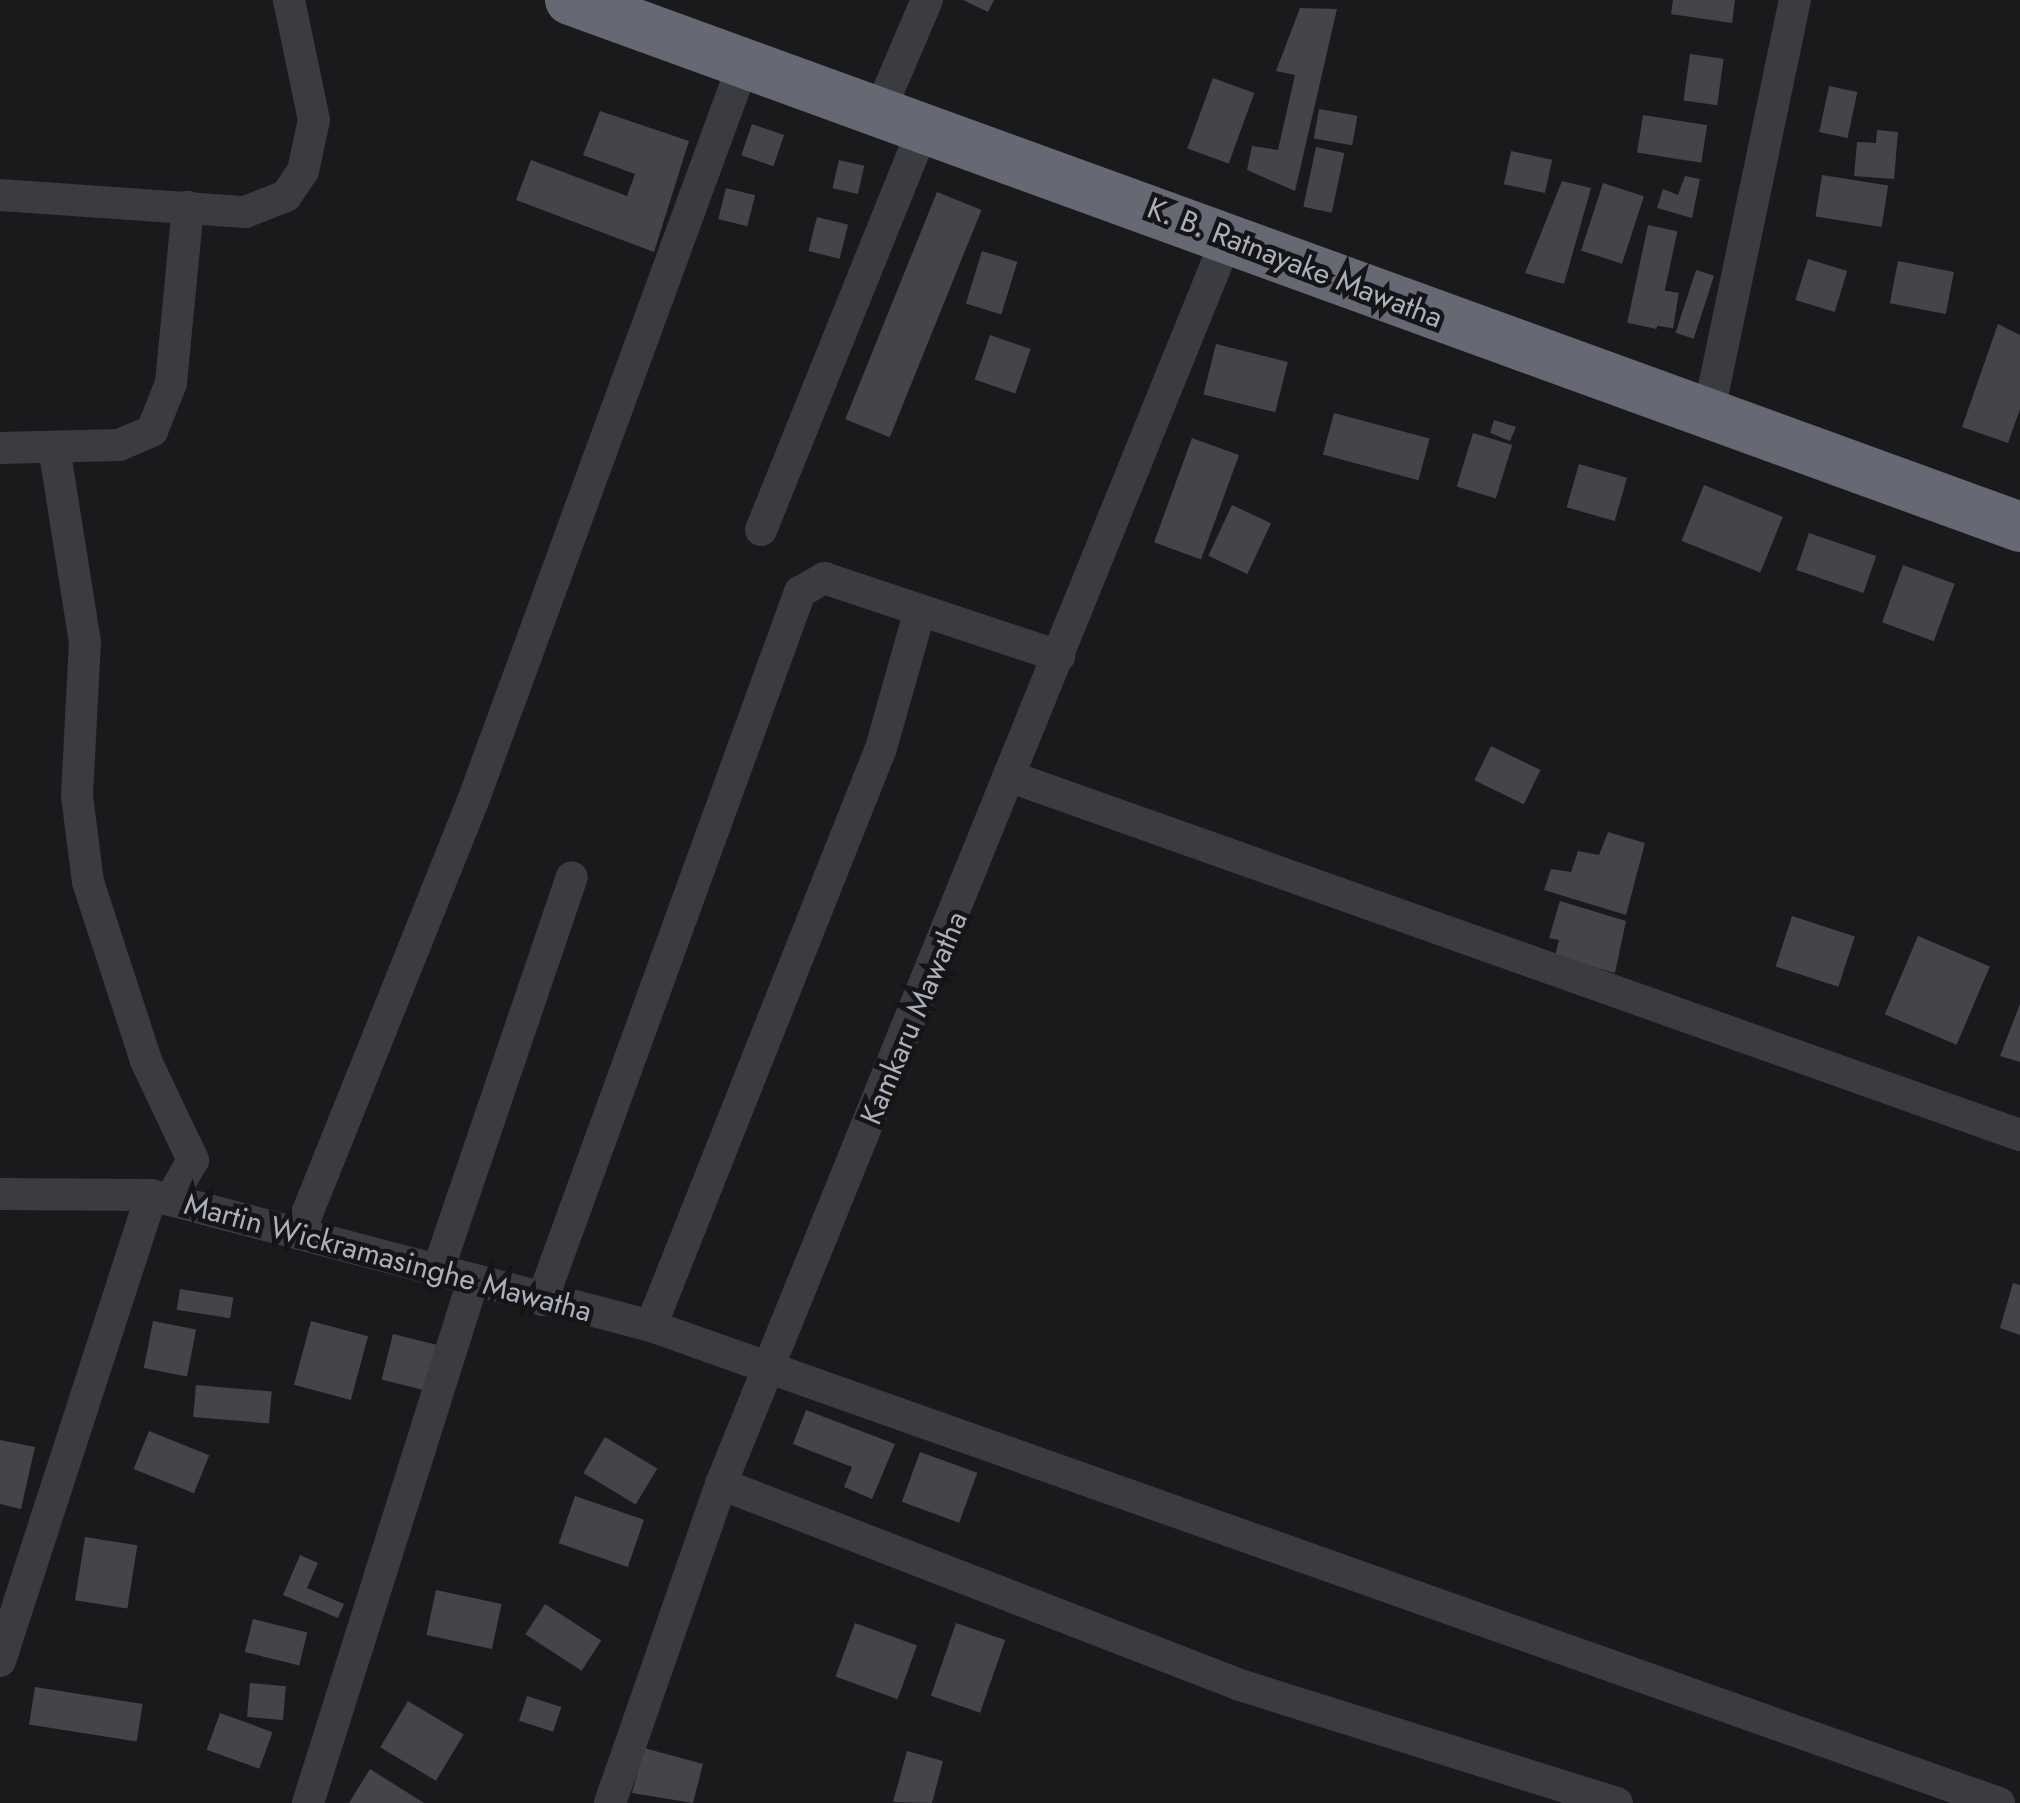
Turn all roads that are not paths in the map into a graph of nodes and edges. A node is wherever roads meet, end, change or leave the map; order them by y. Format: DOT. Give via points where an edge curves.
graph roads {
  1 [pos="289,0"];
  2 [pos="570,0"];
  3 [pos="927,0"];
  4 [pos="1795,0"];
  5 [pos="744,62"];
  6 [pos="903,117"];
  7 [pos="0,195"];
  8 [pos="188,207"];
  9 [pos="1228,236"];
  10 [pos="1709,412"];
  11 [pos="54,446"];
  12 [pos="0,448"];
  13 [pos="2020,527"];
  14 [pos="762,530"];
  15 [pos="920,610"];
  16 [pos="1059,656"];
  17 [pos="1014,778"];
  18 [pos="572,877"];
  19 [pos="2020,1135"];
  20 [pos="0,1194"];
  21 [pos="161,1198"];
  22 [pos="300,1232"];
  23 [pos="437,1273"];
  24 [pos="472,1284"];
  25 [pos="542,1300"];
  26 [pos="651,1326"];
  27 [pos="766,1374"];
  28 [pos="721,1484"];
  29 [pos="0,1660"];
  30 [pos="308,1803"];
  31 [pos="610,1803"];
  32 [pos="1617,1803"];
  33 [pos="1999,1803"];
  1 -- 8 [label="street" via="314,120 303,172 286,196 244,212"];
  2 -- 5 [label="highway, K. B. Ratnayake Mawatha"];
  3 -- 6 [label="street"];
  4 -- 10 [label="street"];
  5 -- 6 [label="highway, K. B. Ratnayake Mawatha"];
  5 -- 22 [label="street" via="474,798"];
  6 -- 9 [label="highway, K. B. Ratnayake Mawatha"];
  6 -- 14 [label="street"];
  7 -- 8 [label="street"];
  8 -- 11 [label="street" via="171,383 152,431 119,444"];
  9 -- 10 [label="highway, K. B. Ratnayake Mawatha"];
  9 -- 16 [label="street, Kamkaru Mawatha"];
  10 -- 13 [label="highway, K. B. Ratnayake Mawatha"];
  11 -- 12 [label="street"];
  11 -- 21 [label="street" via="85,642 77,796 88,882 146,1062 193,1160"];
  15 -- 16 [label="street"];
  15 -- 25 [label="street" via="824,578 800,592"];
  15 -- 26 [label="street" via="881,748"];
  16 -- 17 [label="street, Kamkaru Mawatha"];
  17 -- 19 [label="street"];
  17 -- 27 [label="street, Kamkaru Mawatha"];
  18 -- 23 [label="street"];
  20 -- 21 [label="street, Martin Wickramasinghe Mawatha"];
  21 -- 22 [label="street, Martin Wickramasinghe Mawatha"];
  21 -- 29 [label="street"];
  22 -- 23 [label="street, Martin Wickramasinghe Mawatha"];
  23 -- 24 [label="street, Martin Wickramasinghe Mawatha"];
  24 -- 25 [label="street, Martin Wickramasinghe Mawatha"];
  24 -- 30 [label="street"];
  25 -- 26 [label="street, Martin Wickramasinghe Mawatha"];
  26 -- 27 [label="street, Martin Wickramasinghe Mawatha"];
  27 -- 28 [label="street, Kamkaru Mawatha"];
  27 -- 33 [label="street, Martin Wickramasinghe Mawatha"];
  28 -- 31 [label="street, Kamkaru Mawatha"];
  28 -- 32 [label="street" via="1240,1685"];
}
